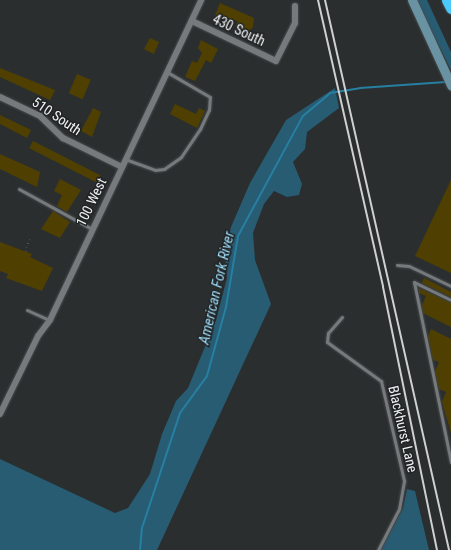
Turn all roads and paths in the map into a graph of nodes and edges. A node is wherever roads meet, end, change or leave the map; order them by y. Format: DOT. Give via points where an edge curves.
graph roads {
  1 [pos="201,0"];
  2 [pos="412,0"];
  3 [pos="447,0"];
  4 [pos="295,6"];
  5 [pos="451,8"];
  6 [pos="192,21"];
  7 [pos="167,72"];
  8 [pos="451,85"];
  9 [pos="0,97"];
  10 [pos="126,159"];
  11 [pos="122,166"];
  12 [pos="19,189"];
  13 [pos="92,228"];
  14 [pos="30,239"];
  15 [pos="26,251"];
  16 [pos="397,265"];
  17 [pos="451,286"];
  18 [pos="451,300"];
  19 [pos="27,310"];
  20 [pos="342,317"];
  21 [pos="50,320"];
  22 [pos="0,414"];
  23 [pos="451,462"];
  24 [pos="378,550"];
  1 -- 6 [label="street, 100 West"];
  2 -- 8 [label="street"];
  3 -- 5 [label="highway"];
  4 -- 6 [label="street, 430 South" via="295,22 276,61"];
  6 -- 7 [label="street, 100 West"];
  7 -- 10 [label="street, 100 West"];
  7 -- 10 [label="lane" via="210,97 209,110 181,157 164,169 155,170"];
  9 -- 11 [label="street, 510 South" via="40,116 63,138"];
  10 -- 11 [label="street, 100 West"];
  11 -- 13 [label="street, 100 West"];
  12 -- 13 [label="lane"];
  13 -- 21 [label="street, 100 West"];
  14 -- 15 [label="path"];
  16 -- 17 [label="lane" via="409,266"];
  18 -- 23 [label="lane" via="414,282"];
  19 -- 21 [label="lane"];
  20 -- 24 [label="lane, Blackhurst Lane" via="328,333 327,342 381,381 404,481 399,509"];
  21 -- 22 [label="street, 100 West" via="38,336"];
}
